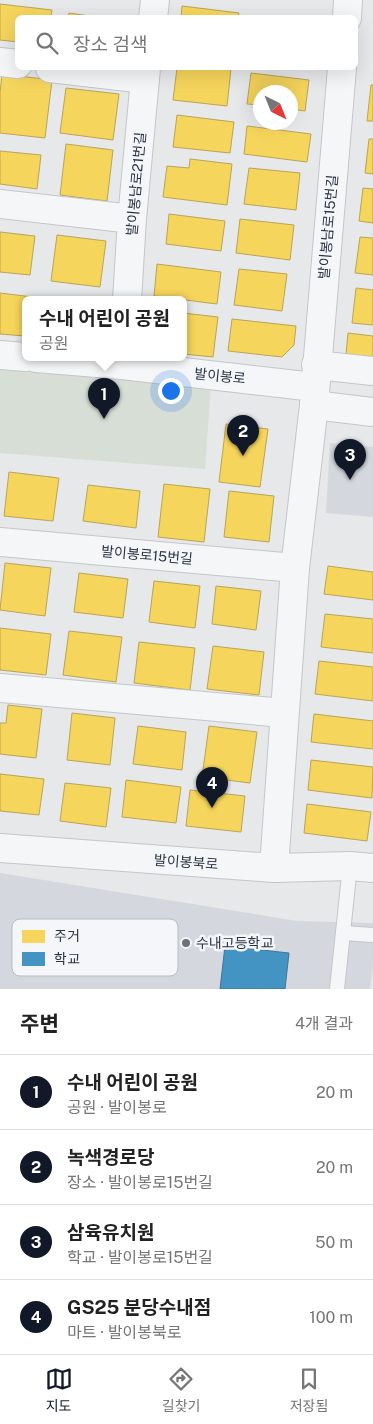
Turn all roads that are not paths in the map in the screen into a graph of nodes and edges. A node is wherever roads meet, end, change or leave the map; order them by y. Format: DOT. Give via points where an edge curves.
graph roads {
  1 [pos="155,0"];
  2 [pos="348,0"];
  3 [pos="153,15"];
  4 [pos="347,15"];
  5 [pos="0,62"];
  6 [pos="15,64"];
  7 [pos="88,70"];
  8 [pos="342,70"];
  9 [pos="146,73"];
  10 [pos="0,204"];
  11 [pos="132,219"];
  12 [pos="126,296"];
  13 [pos="0,355"];
  14 [pos="22,357"];
  15 [pos="100,361"];
  16 [pos="122,362"];
  17 [pos="373,372"];
  18 [pos="315,386"];
  19 [pos="373,412"];
  20 [pos="0,542"];
  21 [pos="294,568"];
  22 [pos="0,688"];
  23 [pos="284,713"];
  24 [pos="0,848"];
  25 [pos="362,867"];
  26 [pos="274,868"];
  27 [pos="343,933"];
  28 [pos="373,935"];
  29 [pos="337,989"];
  1 -- 3 [label="street"];
  2 -- 4 [label="street"];
  5 -- 6 [label="street"];
  7 -- 9 [label="street"];
  8 -- 18 [label="street, 발이봉남로15번길"];
  9 -- 11 [label="street, 발이봉남로21번길"];
  10 -- 11 [label="street"];
  11 -- 12 [label="street, 발이봉남로21번길"];
  13 -- 14 [label="street"];
  15 -- 16 [label="street, 발이봉로"];
  16 -- 18 [label="street, 발이봉로"];
  17 -- 18 [label="street"];
  18 -- 19 [label="street, 발이봉로"];
  18 -- 21 [label="street"];
  20 -- 21 [label="street, 발이봉로15번길"];
  21 -- 23 [label="street"];
  22 -- 23 [label="street"];
  23 -- 26 [label="street"];
  24 -- 26 [label="street, 발이봉북로"];
  25 -- 26 [label="street, 발이봉북로"];
  25 -- 27 [label="lane"];
  27 -- 28 [label="lane"];
  27 -- 29 [label="lane"];
}
